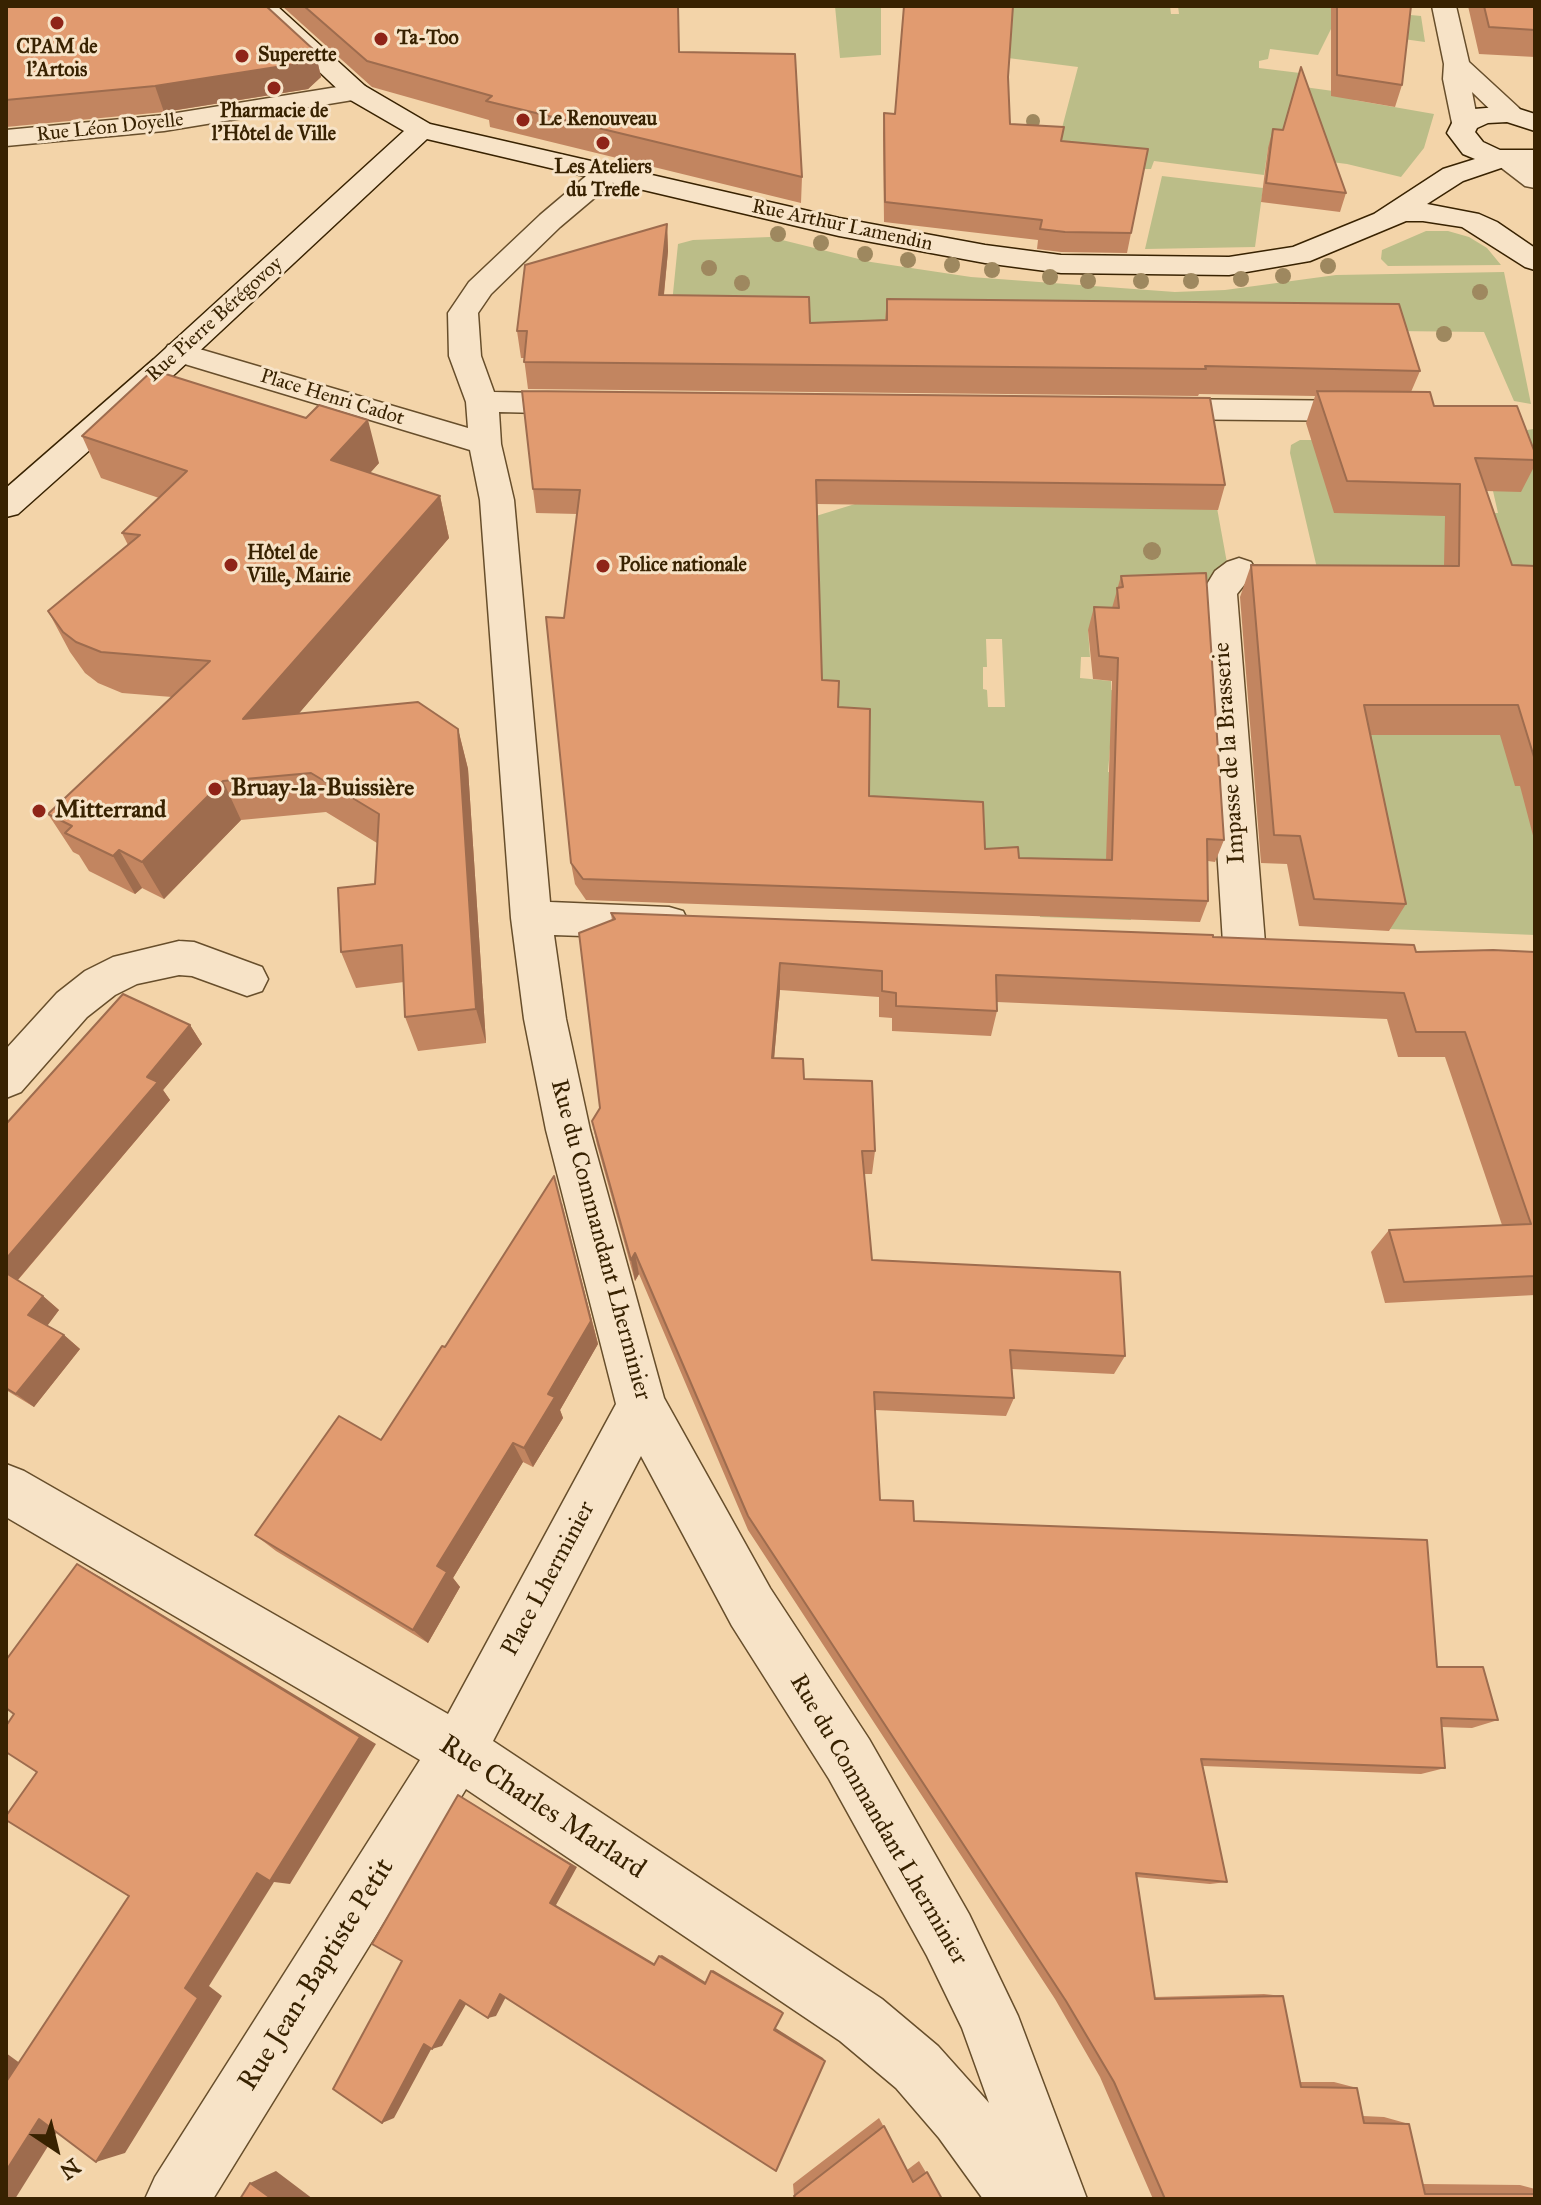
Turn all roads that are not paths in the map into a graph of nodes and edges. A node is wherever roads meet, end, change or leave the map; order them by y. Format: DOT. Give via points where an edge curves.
graph roads {
  1 [pos="262,6"];
  2 [pos="1444,6"];
  3 [pos="1457,64"];
  4 [pos="356,92"];
  5 [pos="1524,116"];
  6 [pos="421,130"];
  7 [pos="1466,133"];
  8 [pos="6,138"];
  9 [pos="1515,159"];
  10 [pos="608,172"];
  11 [pos="1453,175"];
  12 [pos="1535,180"];
  13 [pos="1384,220"];
  14 [pos="1535,261"];
  15 [pos="179,352"];
  16 [pos="482,402"];
  17 [pos="614,404"];
  18 [pos="1129,409"];
  19 [pos="1409,411"];
  20 [pos="485,444"];
  21 [pos="6,506"];
  22 [pos="1239,570"];
  23 [pos="531,918"];
  24 [pos="711,925"];
  25 [pos="1243,944"];
  26 [pos="247,979"];
  27 [pos="6,1079"];
  28 [pos="641,1406"];
  29 [pos="6,1489"];
  30 [pos="458,1751"];
  31 [pos="177,2199"];
  32 [pos="1021,2199"];
  33 [pos="1055,2199"];
  1 -- 4 [label="street, Rue Arthur Lamendin"];
  2 -- 3 [label="street"];
  3 -- 5 [label="street"];
  3 -- 7 [label="street"];
  4 -- 6 [label="street, Rue Arthur Lamendin"];
  4 -- 8 [label="street, Rue Léon Doyelle" via="164,123"];
  5 -- 7 [label="street" via="1483,115"];
  6 -- 10 [label="street, Rue Arthur Lamendin"];
  6 -- 15 [label="street, Rue Pierre Bérégovoy"];
  7 -- 9 [label="street" via="1481,153"];
  7 -- 11 [label="street"];
  9 -- 11 [label="street, Rue Arthur Lamendin"];
  9 -- 12 [label="street"];
  10 -- 13 [label="street, Rue Arthur Lamendin" via="912,242 1086,265 1229,266 1300,255"];
  10 -- 16 [label="street, Rue du Commandant Lherminier" via="480,288 463,313 465,356"];
  11 -- 13 [label="street, Rue Arthur Lamendin"];
  13 -- 14 [label="street" via="1423,212 1469,220"];
  15 -- 20 [label="street, Place Henri Cadot"];
  15 -- 21 [label="street, Rue Pierre Bérégovoy"];
  16 -- 17 [label="street"];
  16 -- 20 [label="street, Rue du Commandant Lherminier"];
  18 -- 19 [label="street"];
  20 -- 23 [label="street, Rue du Commandant Lherminier" via="506,584"];
  22 -- 25 [label="street, Impasse de la Brasserie" via="1219,594"];
  23 -- 24 [label="street"];
  23 -- 28 [label="street, Rue du Commandant Lherminier" via="568,1130"];
  26 -- 27 [label="street" via="194,959 128,969 72,1005"];
  28 -- 30 [label="street, Place Lherminier"];
  28 -- 33 [label="street, Rue du Commandant Lherminier" via="751,1607 849,1759 948,1935 988,2016"];
  29 -- 30 [label="street, Rue Charles Marlard"];
  30 -- 31 [label="street, Rue Jean-Baptiste Petit"];
  30 -- 32 [label="street, Rue Charles Marlard" via="861,2020 917,2067 961,2116"];
}
